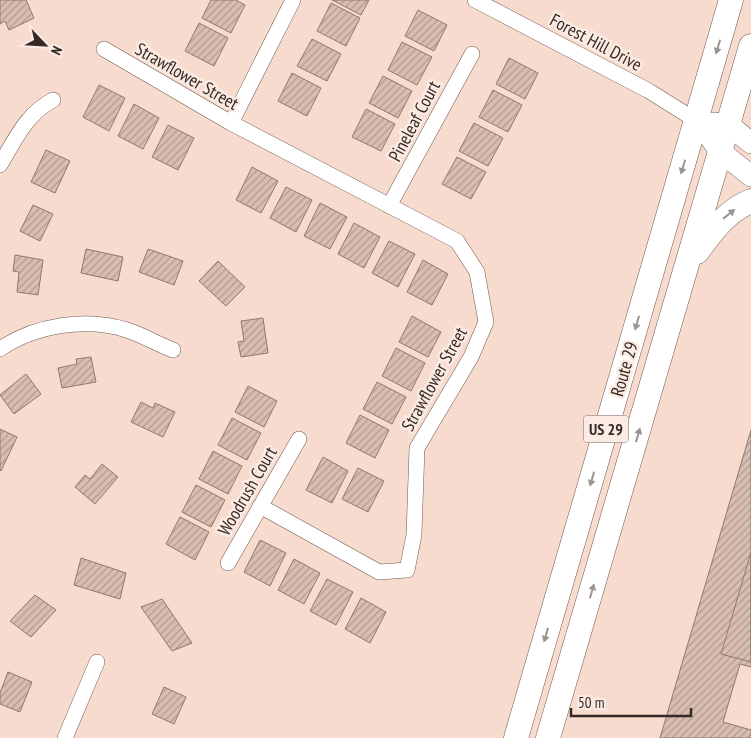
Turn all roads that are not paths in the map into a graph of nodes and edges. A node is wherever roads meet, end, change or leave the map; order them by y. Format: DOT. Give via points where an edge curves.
graph roads {
  1 [pos="293,0"];
  2 [pos="474,0"];
  3 [pos="732,0"];
  4 [pos="751,46"];
  5 [pos="104,50"];
  6 [pos="472,54"];
  7 [pos="53,100"];
  8 [pos="697,121"];
  9 [pos="231,123"];
  10 [pos="729,125"];
  11 [pos="751,144"];
  12 [pos="721,152"];
  13 [pos="0,165"];
  14 [pos="751,176"];
  15 [pos="751,201"];
  16 [pos="390,206"];
  17 [pos="689,261"];
  18 [pos="0,348"];
  19 [pos="173,350"];
  20 [pos="299,439"];
  21 [pos="260,506"];
  22 [pos="228,563"];
  23 [pos="97,662"];
  24 [pos="65,738"];
  25 [pos="516,738"];
  26 [pos="548,738"];
  1 -- 9 [label="street"];
  2 -- 8 [label="street, Forest Hill Drive" via="649,91"];
  3 -- 8 [label="main road, Route 29 / US 29, one-way"];
  4 -- 10 [label="main road, Route 29 / US 29"];
  5 -- 9 [label="street, Strawflower Street"];
  6 -- 16 [label="street, Pineleaf Court"];
  7 -- 13 [label="street" via="24,123"];
  8 -- 10 [label="street"];
  8 -- 12 [label="street"];
  8 -- 25 [label="main road, Route 29 / US 29, one-way"];
  9 -- 16 [label="street, Strawflower Street"];
  10 -- 11 [label="street"];
  10 -- 12 [label="main road, Route 29 / US 29"];
  12 -- 14 [label="street"];
  12 -- 17 [label="main road, Route 29 / US 29"];
  17 -- 15 [label="main road, one-way" via="722,220"];
  16 -- 21 [label="street, Strawflower Street" via="457,242 477,272 486,322 471,357 417,448 414,534 407,570 379,572"];
  26 -- 17 [label="main road, Route 29 / US 29, one-way"];
  18 -- 19 [label="street" via="28,334 82,324 129,330"];
  20 -- 21 [label="street, Woodrush Court"];
  21 -- 22 [label="street, Woodrush Court"];
  23 -- 24 [label="street"];
}
